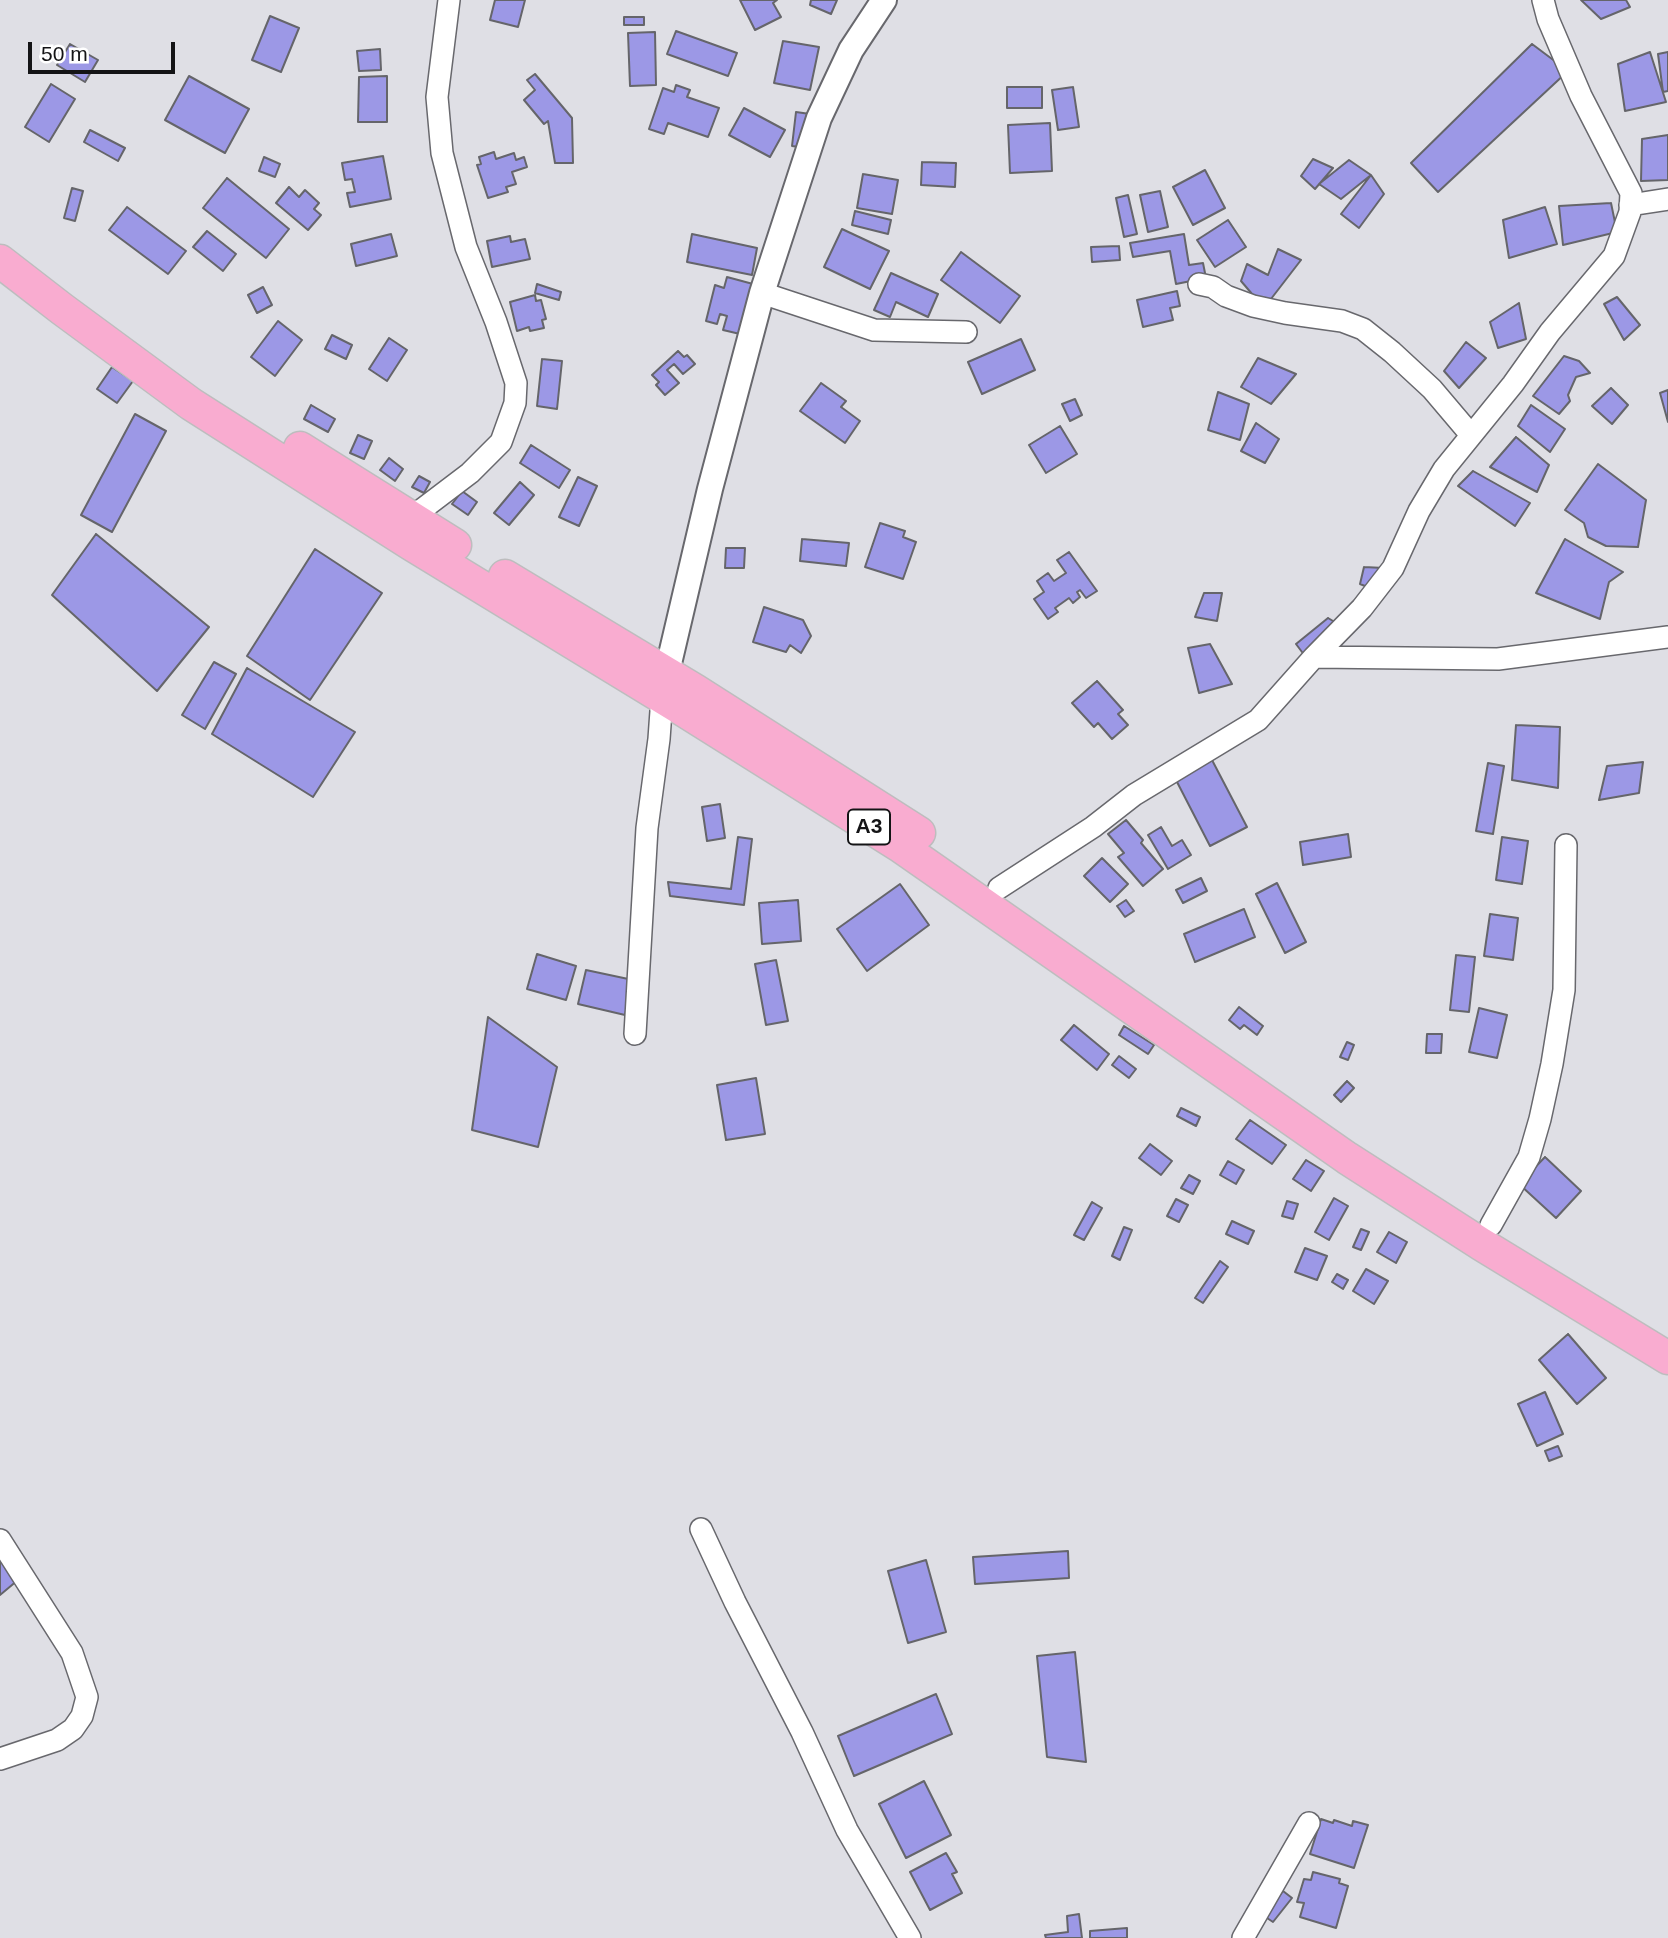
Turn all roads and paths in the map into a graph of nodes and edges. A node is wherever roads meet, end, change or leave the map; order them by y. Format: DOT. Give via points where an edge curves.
graph roads {
  1 [pos="449,0"];
  2 [pos="884,0"];
  3 [pos="1543,0"];
  4 [pos="1668,199"];
  5 [pos="1630,205"];
  6 [pos="0,241"];
  7 [pos="0,261"];
  8 [pos="1199,284"];
  9 [pos="762,293"];
  10 [pos="966,332"];
  11 [pos="1471,435"];
  12 [pos="412,517"];
  13 [pos="1668,637"];
  14 [pos="1314,657"];
  15 [pos="664,685"];
  16 [pos="1566,845"];
  17 [pos="999,888"];
  18 [pos="635,1034"];
  19 [pos="1353,1149"];
  20 [pos="1491,1225"];
  21 [pos="1668,1333"];
  22 [pos="1668,1358"];
  23 [pos="701,1529"];
  24 [pos="0,1540"];
  25 [pos="0,1759"];
  26 [pos="1309,1823"];
  27 [pos="910,1938"];
  28 [pos="1242,1938"];
  1 -- 12 [label="street" via="437,97 442,153 466,247 516,383 515,403 501,442 470,474"];
  2 -- 9 [label="street" via="851,50 819,118"];
  3 -- 5 [label="street" via="1581,96 1631,193"];
  4 -- 5 [label="street"];
  5 -- 11 [label="street" via="1614,256"];
  6 -- 12 [label="main road, A3" via="204,388"];
  7 -- 15 [label="main road, A3" via="191,404 400,537"];
  8 -- 11 [label="street" via="1253,306 1342,321 1363,329 1432,389"];
  9 -- 10 [label="street" via="874,330"];
  9 -- 15 [label="street"];
  11 -- 14 [label="street" via="1425,500 1393,568"];
  12 -- 15 [label="main road, A3" via="522,586"];
  13 -- 14 [label="street" via="1498,659"];
  14 -- 17 [label="street" via="1258,720 1134,795"];
  15 -- 17 [label="main road, A3" via="890,813"];
  15 -- 18 [label="street" via="647,828"];
  15 -- 19 [label="main road, A3"];
  16 -- 20 [label="street" via="1564,990 1552,1064 1529,1157"];
  17 -- 19 [label="main road, A3"];
  19 -- 20 [label="main road, A3"];
  19 -- 22 [label="main road, A3" via="1480,1244"];
  20 -- 21 [label="main road, A3"];
  23 -- 27 [label="street" via="847,1830"];
  24 -- 25 [label="street" via="72,1653 87,1697 73,1729 57,1740"];
  26 -- 28 [label="street"];
}
